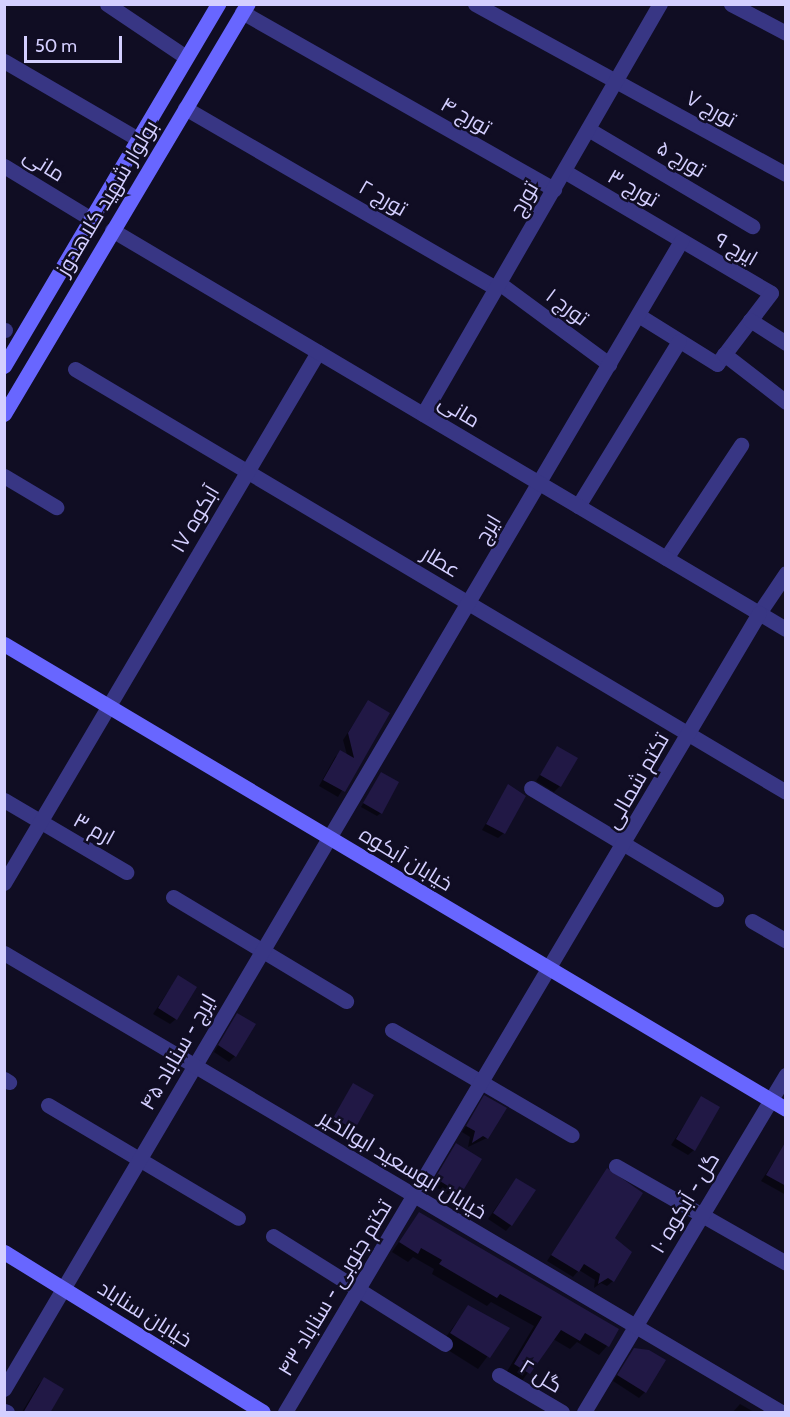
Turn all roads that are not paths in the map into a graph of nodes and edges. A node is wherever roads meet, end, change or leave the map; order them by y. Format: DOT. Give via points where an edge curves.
graph roads {
  1 [pos="107,4"];
  2 [pos="218,4"];
  3 [pos="475,4"];
  4 [pos="660,4"];
  5 [pos="731,4"];
  6 [pos="244,8"];
  7 [pos="786,33"];
  8 [pos="186,57"];
  9 [pos="4,62"];
  10 [pos="616,81"];
  11 [pos="185,108"];
  12 [pos="588,129"];
  13 [pos="138,139"];
  14 [pos="4,166"];
  15 [pos="564,171"];
  16 [pos="786,174"];
  17 [pos="554,189"];
  18 [pos="91,219"];
  19 [pos="752,226"];
  20 [pos="112,230"];
  21 [pos="681,241"];
  22 [pos="498,285"];
  23 [pos="638,315"];
  24 [pos="750,320"];
  25 [pos="679,341"];
  26 [pos="786,343"];
  27 [pos="318,352"];
  28 [pos="724,354"];
  29 [pos="609,364"];
  30 [pos="4,366"];
  31 [pos="75,369"];
  32 [pos="786,402"];
  33 [pos="4,414"];
  34 [pos="423,414"];
  35 [pos="741,445"];
  36 [pos="248,472"];
  37 [pos="4,476"];
  38 [pos="539,483"];
  39 [pos="578,506"];
  40 [pos="57,507"];
  41 [pos="666,558"];
  42 [pos="786,573"];
  43 [pos="468,603"];
  44 [pos="759,613"];
  45 [pos="786,629"];
  46 [pos="4,644"];
  47 [pos="109,706"];
  48 [pos="689,734"];
  49 [pos="531,788"];
  50 [pos="786,792"];
  51 [pos="4,800"];
  52 [pos="40,823"];
  53 [pos="329,837"];
  54 [pos="624,844"];
  55 [pos="126,872"];
  56 [pos="4,883"];
  57 [pos="172,897"];
  58 [pos="717,899"];
  59 [pos="752,921"];
  60 [pos="786,941"];
  61 [pos="262,950"];
  62 [pos="4,953"];
  63 [pos="551,970"];
  64 [pos="346,1001"];
  65 [pos="392,1030"];
  66 [pos="195,1065"];
  67 [pos="786,1074"];
  68 [pos="484,1082"];
  69 [pos="770,1100"];
  70 [pos="48,1105"];
  71 [pos="786,1109"];
  72 [pos="572,1135"];
  73 [pos="139,1160"];
  74 [pos="616,1166"];
  75 [pos="415,1196"];
  76 [pos="702,1215"];
  77 [pos="238,1218"];
  78 [pos="273,1236"];
  79 [pos="4,1252"];
  80 [pos="786,1263"];
  81 [pos="64,1288"];
  82 [pos="358,1291"];
  83 [pos="635,1326"];
  84 [pos="445,1344"];
  85 [pos="499,1375"];
  86 [pos="4,1389"];
  87 [pos="263,1413"];
  88 [pos="285,1413"];
  89 [pos="562,1413"];
  90 [pos="584,1413"];
  91 [pos="781,1413"];
  1 -- 8 [label="street"];
  2 -- 8 [label="main road, بولوار شهید کلاهدوز"];
  3 -- 10 [label="street, تورج ۷"];
  4 -- 10 [label="street, تورج"];
  5 -- 7 [label="street"];
  6 -- 11 [label="main road, بولوار شهید کلاهدوز"];
  6 -- 17 [label="street, تورج ۴" via="358,79"];
  8 -- 13 [label="main road, بولوار شهید کلاهدوز"];
  9 -- 13 [label="street"];
  10 -- 12 [label="street, تورج"];
  10 -- 16 [label="street, تورج ۷"];
  11 -- 20 [label="main road, بولوار شهید کلاهدوز"];
  11 -- 22 [label="street, تورج ۲"];
  12 -- 15 [label="street, تورج"];
  12 -- 19 [label="street, تورج ۵"];
  13 -- 18 [label="main road, بولوار شهید کلاهدوز"];
  14 -- 18 [label="street, مانی"];
  15 -- 17 [label="street, تورج"];
  15 -- 21 [label="street, تورج ۳"];
  17 -- 22 [label="street, تورج"];
  18 -- 30 [label="main road, بولوار شهید کلاهدوز"];
  20 -- 27 [label="street, مانی"];
  20 -- 33 [label="main road, بولوار شهید کلاهدوز"];
  21 -- 23 [label="street, ایرج"];
  21 -- 24 [label="street, ایرج ۹" via="771,293"];
  22 -- 29 [label="street, تورج ۱"];
  22 -- 34 [label="street, تورج"];
  23 -- 25 [label="street"];
  23 -- 29 [label="street, ایرج"];
  24 -- 26 [label="street"];
  24 -- 28 [label="street"];
  25 -- 28 [label="street" via="717,364"];
  25 -- 39 [label="street"];
  27 -- 34 [label="street, مانی"];
  27 -- 36 [label="street, آبکوه ۱۷"];
  28 -- 32 [label="street"];
  29 -- 38 [label="street, ایرج"];
  31 -- 36 [label="street, عطار"];
  34 -- 38 [label="street, مانی"];
  35 -- 41 [label="street"];
  36 -- 43 [label="street, عطار"];
  36 -- 47 [label="street, آبکوه ۱۷"];
  37 -- 40 [label="street"];
  38 -- 39 [label="street, مانی"];
  38 -- 43 [label="street, ایرج"];
  39 -- 41 [label="street, مانی"];
  41 -- 44 [label="street, مانی"];
  42 -- 44 [label="street, تکتم شمالی"];
  43 -- 48 [label="street, عطار"];
  43 -- 53 [label="street, ایرج"];
  44 -- 45 [label="street, مانی"];
  44 -- 48 [label="street, تکتم شمالی"];
  46 -- 47 [label="main road, خیابان آبکوه"];
  47 -- 52 [label="street, آبکوه ۱۷"];
  47 -- 53 [label="main road, خیابان آبکوه"];
  48 -- 50 [label="street, عطار"];
  48 -- 54 [label="street, تکتم شمالی"];
  49 -- 54 [label="street"];
  51 -- 52 [label="street, ارم ۳"];
  52 -- 55 [label="street, ارم ۳"];
  52 -- 56 [label="street, آبکوه ۱۷"];
  53 -- 61 [label="street, ایرج - سناباد ۴۵"];
  53 -- 63 [label="main road, خیابان آبکوه"];
  54 -- 58 [label="street"];
  54 -- 63 [label="street, تکتم شمالی"];
  57 -- 61 [label="street"];
  59 -- 60 [label="street"];
  61 -- 64 [label="street"];
  61 -- 66 [label="street, ایرج - سناباد ۴۵"];
  62 -- 66 [label="street, خیابان ابوسعید ابوالخیر"];
  63 -- 68 [label="street, تکتم جنوبی - سناباد ۴۳"];
  63 -- 69 [label="main road, خیابان آبکوه"];
  65 -- 68 [label="street"];
  66 -- 73 [label="street, ایرج - سناباد ۴۵"];
  66 -- 75 [label="street, خیابان ابوسعید ابوالخیر"];
  67 -- 69 [label="street, گل - آبکوه ۱۰"];
  68 -- 72 [label="street"];
  68 -- 75 [label="street, تکتم جنوبی - سناباد ۴۳"];
  69 -- 71 [label="main road, خیابان آبکوه"];
  69 -- 76 [label="street, گل - آبکوه ۱۰"];
  70 -- 73 [label="street"];
  73 -- 77 [label="street"];
  73 -- 81 [label="street, ایرج - سناباد ۴۵"];
  74 -- 76 [label="street"];
  75 -- 82 [label="street, تکتم جنوبی - سناباد ۴۳"];
  75 -- 83 [label="street, خیابان ابوسعید ابوالخیر"];
  76 -- 80 [label="street"];
  76 -- 83 [label="street, گل - آبکوه ۱۰"];
  78 -- 82 [label="street"];
  79 -- 81 [label="main road, خیابان سناباد"];
  81 -- 86 [label="street, ایرج - سناباد ۴۵"];
  81 -- 87 [label="main road, خیابان سناباد"];
  82 -- 84 [label="street"];
  82 -- 88 [label="street, تکتم جنوبی - سناباد ۴۳"];
  83 -- 90 [label="street, گل - آبکوه ۱۰"];
  83 -- 91 [label="street, خیابان ابوسعید ابوالخیر"];
  85 -- 89 [label="street, گل ۲"];
}
